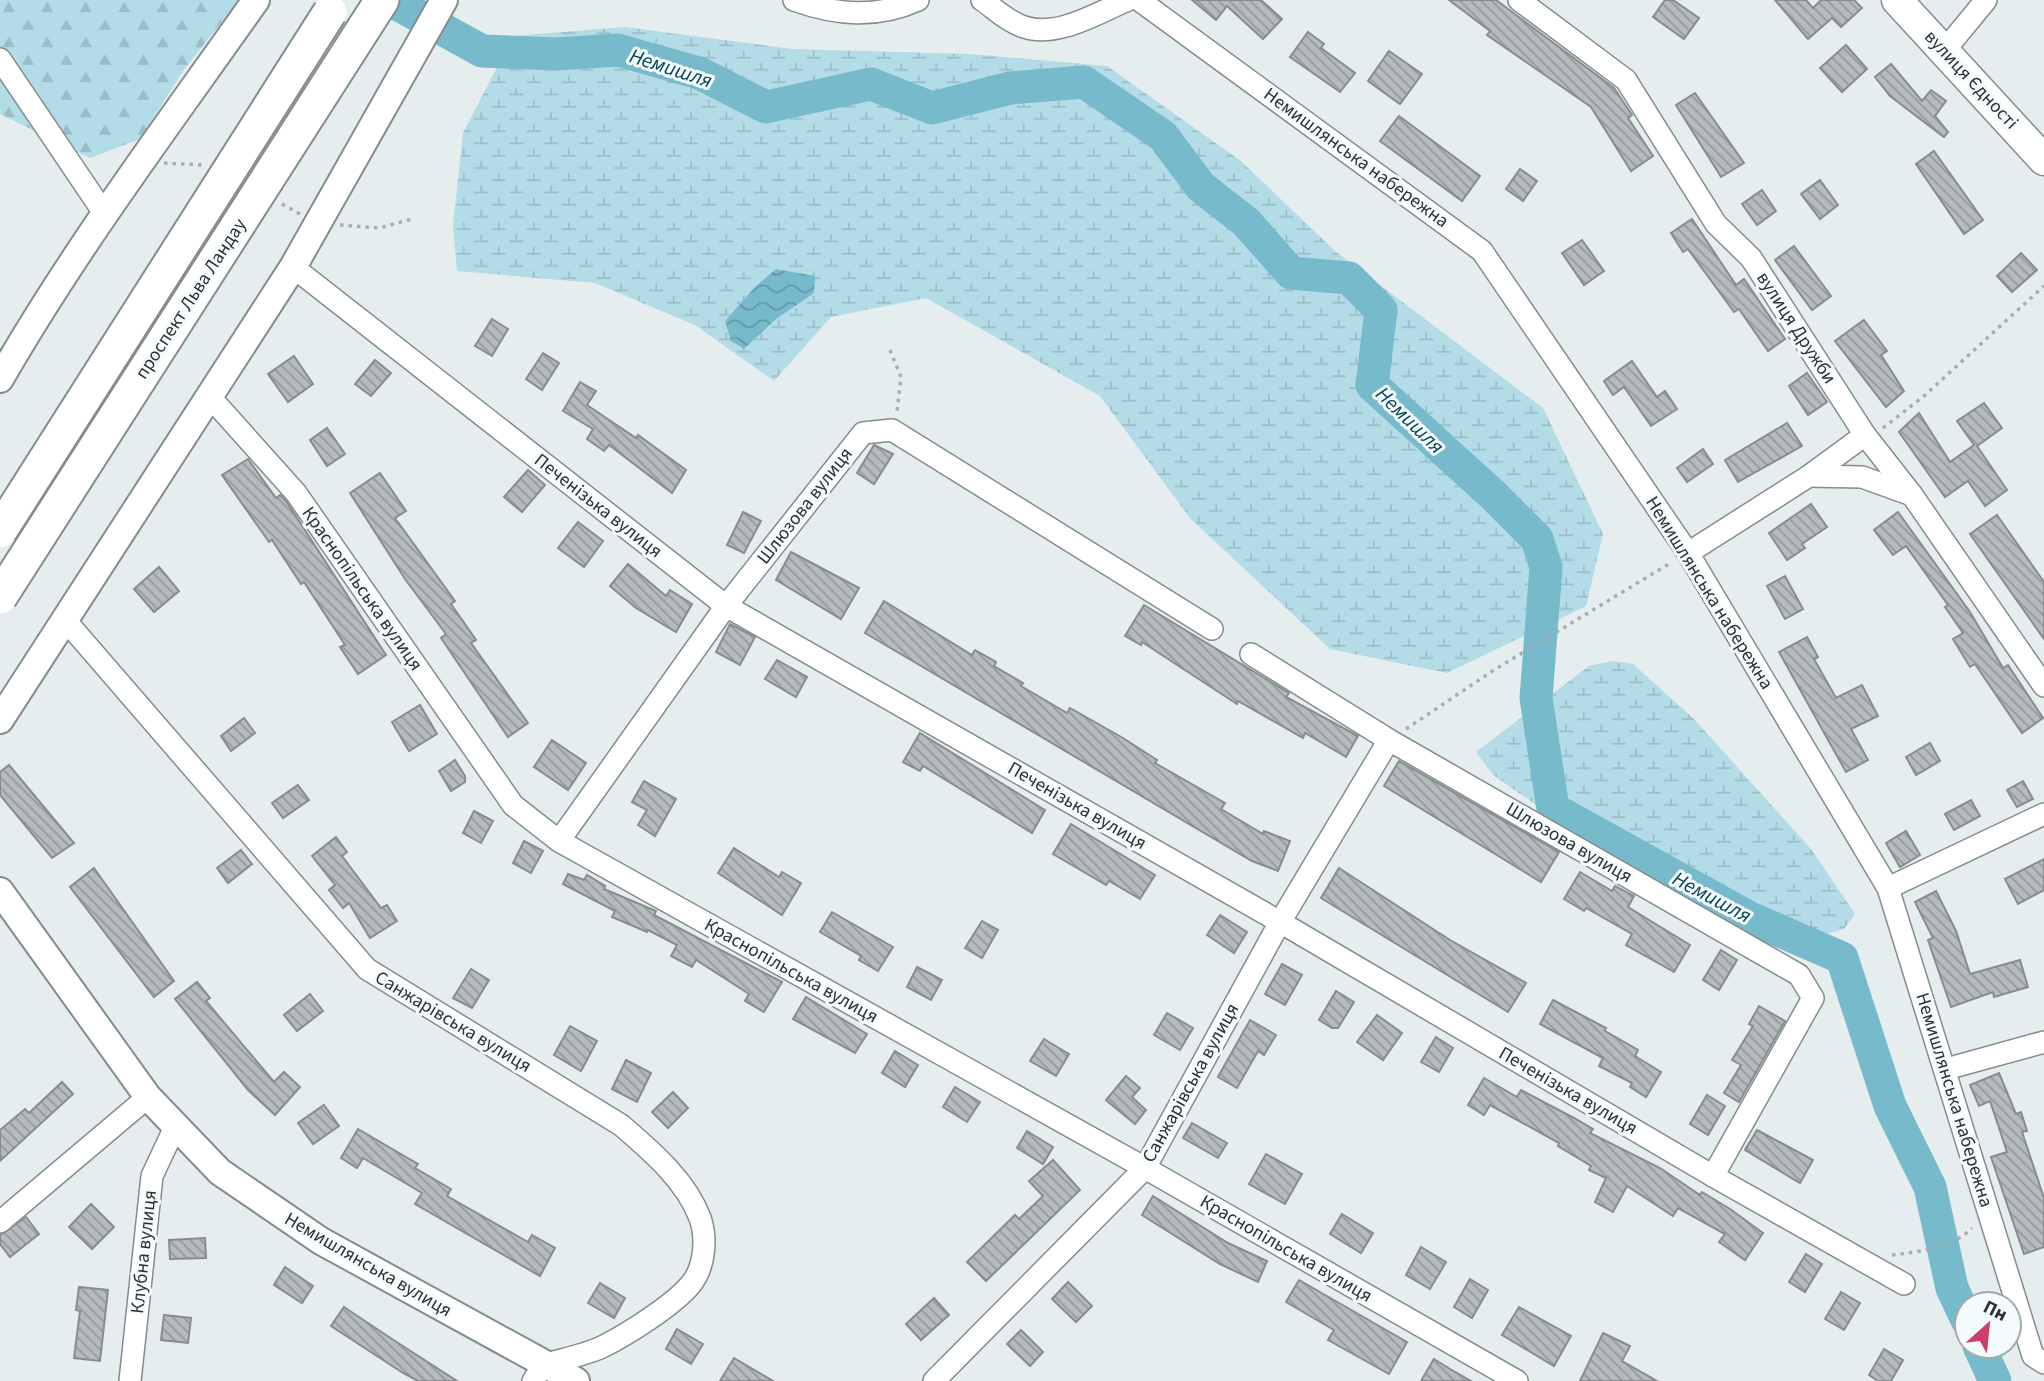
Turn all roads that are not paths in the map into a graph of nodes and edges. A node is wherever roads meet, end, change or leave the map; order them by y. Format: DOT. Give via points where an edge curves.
graph roads {
  1 [pos="256,0"];
  2 [pos="337,0"];
  3 [pos="382,0"];
  4 [pos="444,0"];
  5 [pos="794,0"];
  6 [pos="918,0"];
  7 [pos="982,0"];
  8 [pos="1128,0"];
  9 [pos="1139,0"];
  10 [pos="1519,0"];
  11 [pos="1898,0"];
  12 [pos="1986,0"];
  13 [pos="1944,51"];
  14 [pos="0,59"];
  15 [pos="2044,160"];
  16 [pos="104,213"];
  17 [pos="293,267"];
  18 [pos="0,379"];
  19 [pos="210,397"];
  20 [pos="1866,435"];
  21 [pos="1809,476"];
  22 [pos="1912,495"];
  23 [pos="0,531"];
  24 [pos="1688,553"];
  25 [pos="0,597"];
  26 [pos="726,606"];
  27 [pos="66,621"];
  28 [pos="1212,629"];
  29 [pos="1251,654"];
  30 [pos="2044,686"];
  31 [pos="0,720"];
  32 [pos="1389,740"];
  33 [pos="2044,814"];
  34 [pos="559,841"];
  35 [pos="1888,888"];
  36 [pos="0,891"];
  37 [pos="1280,922"];
  38 [pos="2044,1042"];
  39 [pos="1946,1069"];
  40 [pos="148,1097"];
  41 [pos="175,1127"];
  42 [pos="1145,1168"];
  43 [pos="1713,1176"];
  44 [pos="0,1222"];
  45 [pos="1904,1284"];
  46 [pos="2039,1359"];
  47 [pos="538,1373"];
  48 [pos="130,1381"];
  49 [pos="576,1381"];
  50 [pos="934,1381"];
  51 [pos="1517,1381"];
  1 -- 16 [label="street"];
  2 -- 23 [label="main road, проспект Льва Ландау, bridge"];
  3 -- 25 [label="main road, проспект Льва Ландау, bridge"];
  4 -- 17 [label="street"];
  5 -- 6 [label="street" via="858,15 898,9"];
  7 -- 8 [label="street" via="1022,27 1040,30 1057,29"];
  9 -- 24 [label="street, Немишлянська набережна" via="1482,251"];
  10 -- 20 [label="street, вулиця Дружби" via="1626,80 1716,225 1751,258"];
  11 -- 13 [label="main road, вулиця Єдності"];
  12 -- 13 [label="street"];
  13 -- 15 [label="main road, вулиця Єдності"];
  14 -- 16 [label="street"];
  16 -- 18 [label="street"];
  17 -- 19 [label="street"];
  17 -- 26 [label="street, Печенізька вулиця"];
  19 -- 27 [label="street"];
  19 -- 34 [label="street, Краснопільська вулиця" via="296,493 513,805"];
  20 -- 21 [label="street"];
  20 -- 22 [label="street, вулиця Дружби"];
  21 -- 22 [label="street" via="1862,477"];
  21 -- 24 [label="street"];
  22 -- 30 [label="street, вулиця Дружби"];
  24 -- 35 [label="street, Немишлянська набережна"];
  26 -- 28 [label="street, Шлюзова вулиця" via="863,433 892,430"];
  26 -- 34 [label="street, Шлюзова вулиця"];
  26 -- 37 [label="street, Печенізька вулиця"];
  27 -- 31 [label="street"];
  27 -- 47 [label="street, Санжарівська вулиця" via="367,969 621,1125 680,1183 700,1217 704,1243 702,1263 691,1284 645,1321 602,1347"];
  29 -- 32 [label="street, Шлюзова вулиця"];
  32 -- 37 [label="street, Санжарівська вулиця"];
  32 -- 43 [label="street, Шлюзова вулиця" via="1799,975 1812,998"];
  33 -- 35 [label="street"];
  34 -- 42 [label="street, Краснопільська вулиця"];
  35 -- 39 [label="street, Немишлянська набережна"];
  36 -- 40 [label="street, Немишлянська вулиця"];
  37 -- 42 [label="street, Санжарівська вулиця"];
  37 -- 43 [label="street, Печенізька вулиця"];
  38 -- 39 [label="street"];
  39 -- 46 [label="street, Немишлянська набережна"];
  40 -- 41 [label="street, Немишлянська вулиця"];
  40 -- 44 [label="street"];
  41 -- 47 [label="street, Немишлянська вулиця" via="220,1172 321,1241"];
  41 -- 48 [label="street, Клубна вулиця" via="152,1176"];
  42 -- 50 [label="street, Санжарівська вулиця"];
  42 -- 51 [label="street, Краснопільська вулиця"];
  43 -- 45 [label="street, Печенізька вулиця"];
  47 -- 49 [label="street, Немишлянська вулиця"];
}
